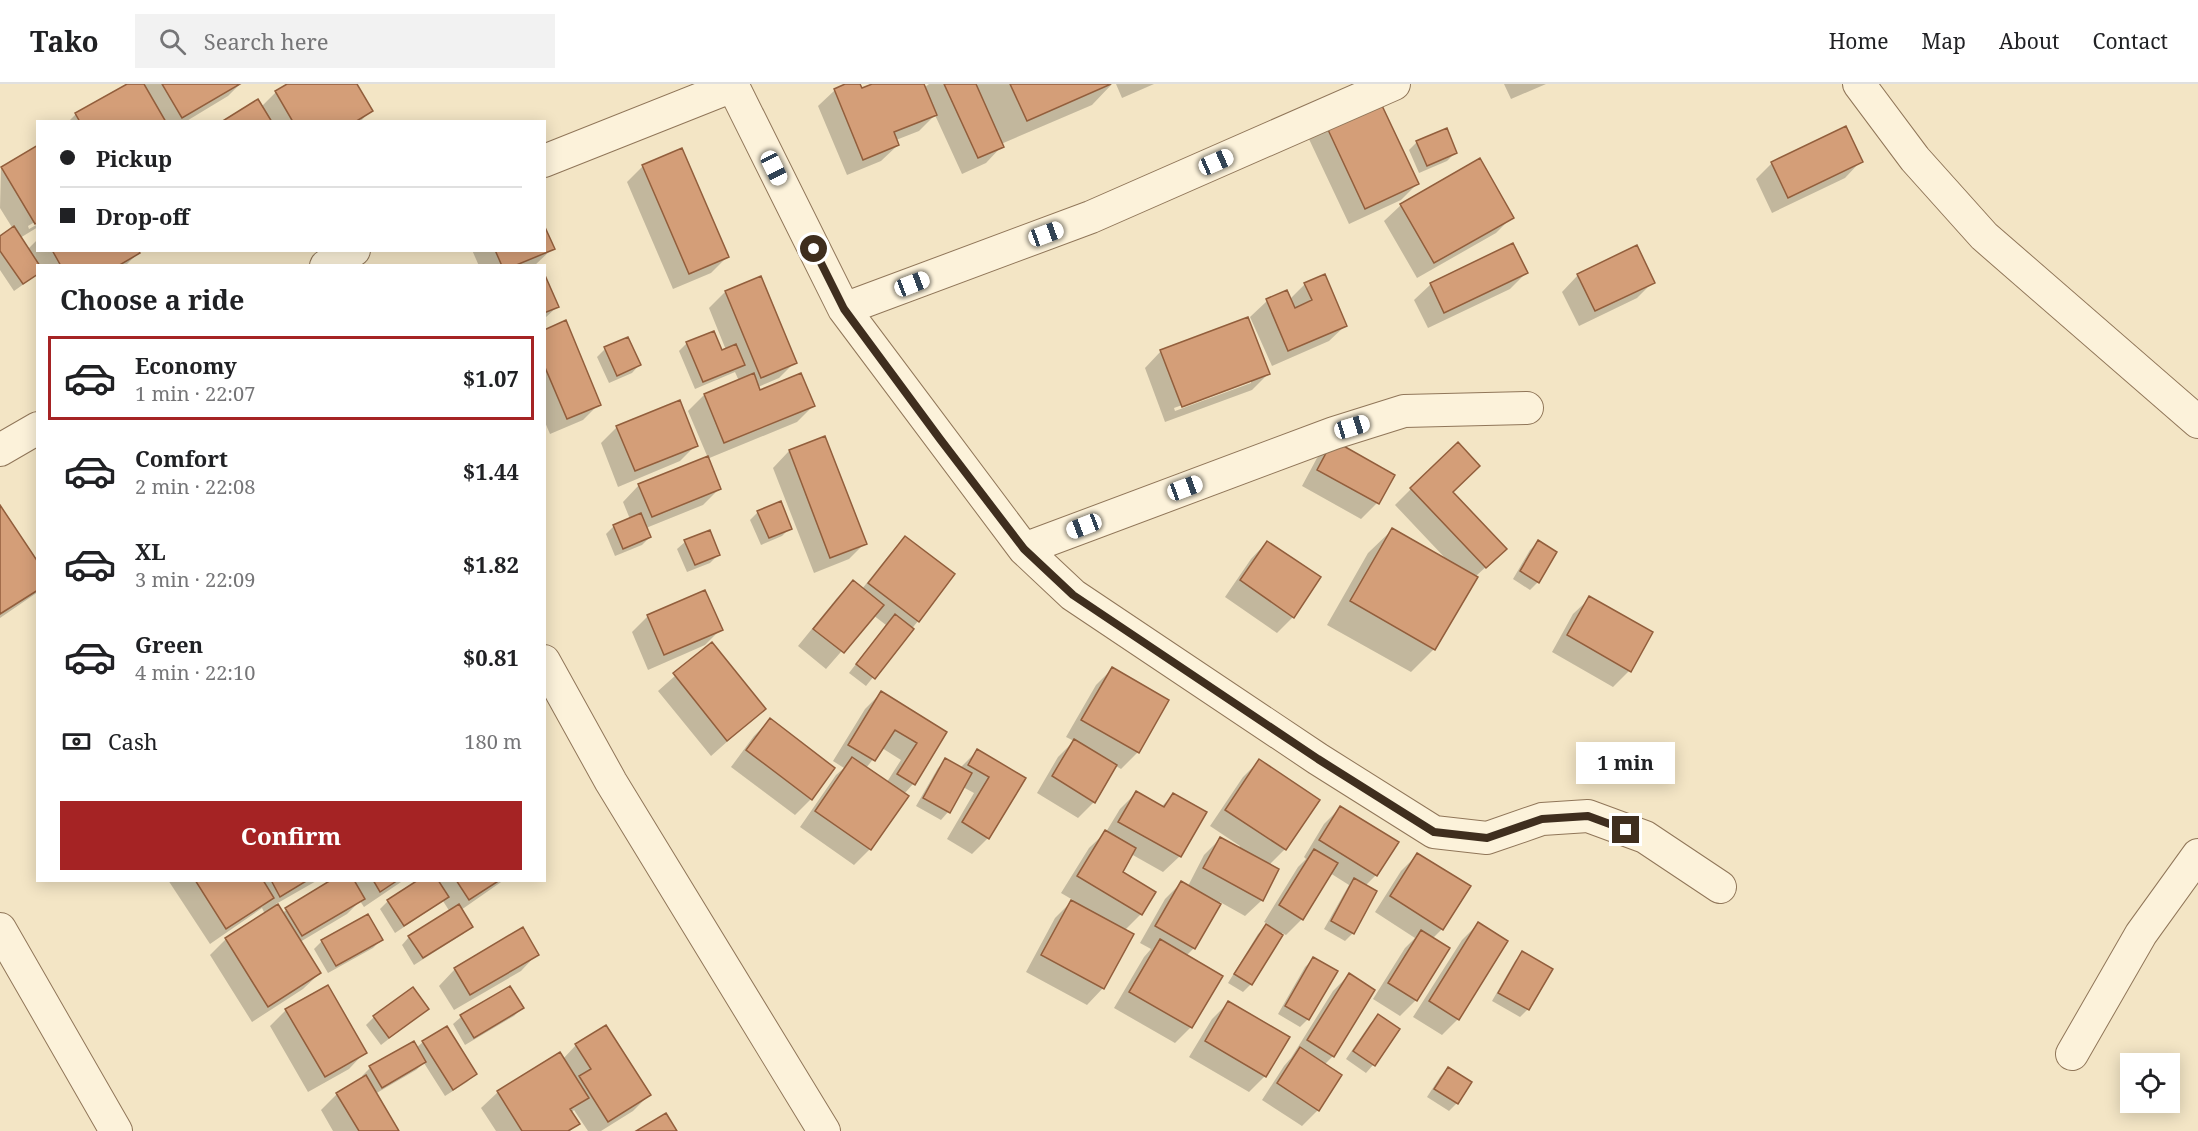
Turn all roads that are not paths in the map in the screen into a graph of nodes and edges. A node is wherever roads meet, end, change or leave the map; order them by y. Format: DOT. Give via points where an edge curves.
graph roads {
  1 [pos="1394,84"];
  2 [pos="1859,84"];
  3 [pos="733,85"];
  4 [pos="546,160"];
  5 [pos="350,252"];
  6 [pos="330,264"];
  7 [pos="844,309"];
  8 [pos="1527,408"];
  9 [pos="2198,422"];
  10 [pos="36,429"];
  11 [pos="0,450"];
  12 [pos="1024,549"];
  13 [pos="546,665"];
  14 [pos="2198,855"];
  15 [pos="1720,887"];
  16 [pos="0,929"];
  17 [pos="2072,1054"];
  18 [pos="116,1131"];
  19 [pos="824,1131"];
  1 -- 7 [label="street" via="1091,217"];
  2 -- 9 [label="street" via="1916,159 1984,236"];
  3 -- 4 [label="street"];
  3 -- 7 [label="street"];
  5 -- 6 [label="street"];
  7 -- 12 [label="street"];
  8 -- 12 [label="street" via="1404,411 1334,433"];
  10 -- 11 [label="street"];
  12 -- 15 [label="street" via="1073,595 1434,832 1487,838 1542,819 1588,816 1645,837"];
  13 -- 19 [label="street" via="611,782"];
  14 -- 17 [label="street" via="2142,934"];
  16 -- 18 [label="street"];
}
